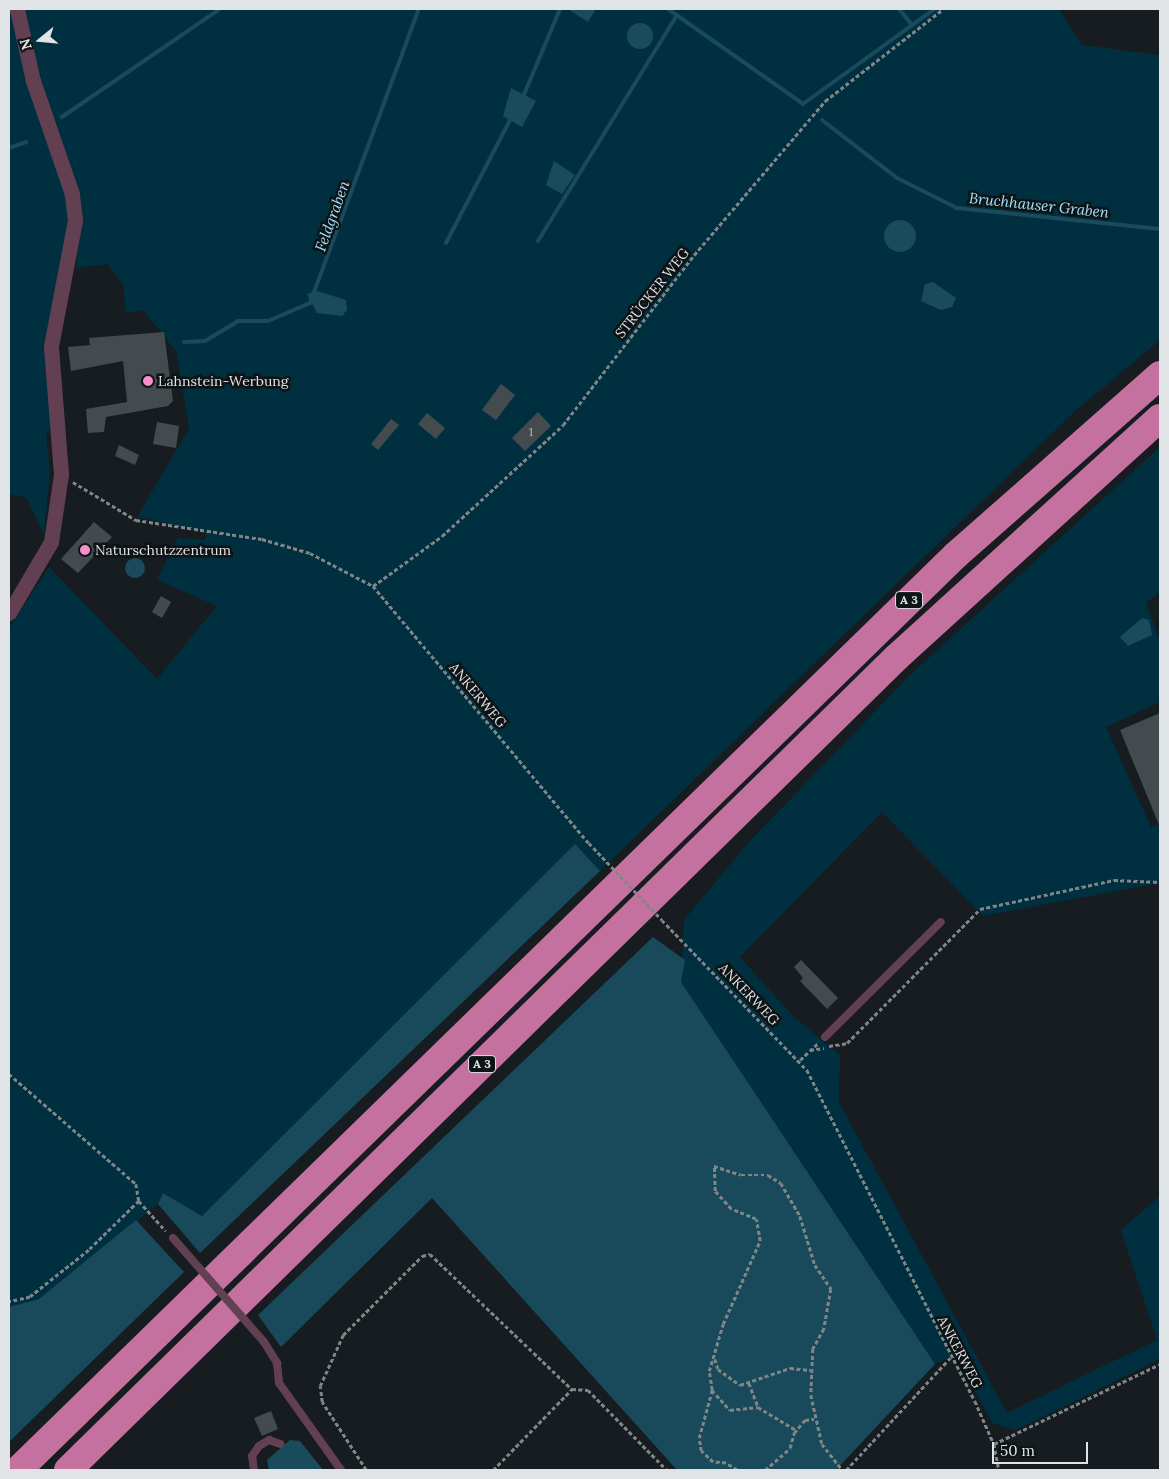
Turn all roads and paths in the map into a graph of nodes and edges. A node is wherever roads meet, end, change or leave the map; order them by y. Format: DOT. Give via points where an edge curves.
graph roads {
  1 [pos="17,9"];
  2 [pos="943,9"];
  3 [pos="1160,375"];
  4 [pos="1160,418"];
  5 [pos="61,474"];
  6 [pos="373,586"];
  7 [pos="9,613"];
  8 [pos="1160,882"];
  9 [pos="941,922"];
  10 [pos="825,1037"];
  11 [pos="810,1050"];
  12 [pos="800,1060"];
  13 [pos="9,1074"];
  14 [pos="139,1201"];
  15 [pos="173,1238"];
  16 [pos="9,1302"];
  17 [pos="950,1358"];
  18 [pos="714,1359"];
  19 [pos="1160,1364"];
  20 [pos="810,1370"];
  21 [pos="749,1383"];
  22 [pos="572,1389"];
  23 [pos="712,1390"];
  24 [pos="758,1407"];
  25 [pos="814,1419"];
  26 [pos="796,1430"];
  27 [pos="280,1444"];
  28 [pos="994,1444"];
  29 [pos="18,1470"];
  30 [pos="68,1470"];
  31 [pos="254,1470"];
  32 [pos="342,1470"];
  33 [pos="366,1470"];
  34 [pos="493,1470"];
  35 [pos="667,1470"];
  36 [pos="737,1470"];
  37 [pos="765,1470"];
  38 [pos="842,1470"];
  39 [pos="846,1470"];
  40 [pos="998,1470"];
  1 -- 5 [label="street" via="33,81 72,194 75,220 51,346"];
  2 -- 6 [label="path, STRÜCKER WEG" via="825,101 694,255 563,425 442,536"];
  3 -- 29 [label="highway, A 3" via="956,555"];
  4 -- 30 [label="highway, A 3" via="897,657"];
  5 -- 6 [label="path, ANKERWEG" via="136,520 262,539 310,553"];
  5 -- 7 [label="street" via="51,542"];
  6 -- 12 [label="path, ANKERWEG, bridge" via="589,844"];
  8 -- 11 [label="path" via="1114,880 980,909 848,1043"];
  9 -- 10 [label="lane"];
  10 -- 11 [label="path"];
  11 -- 12 [label="path"];
  12 -- 17 [label="path, ANKERWEG"];
  13 -- 14 [label="path" via="136,1184"];
  14 -- 15 [label="path"];
  14 -- 16 [label="path" via="89,1250 30,1297"];
  15 -- 32 [label="lane, bridge" via="264,1342 277,1363 279,1383"];
  17 -- 28 [label="path, ANKERWEG"];
  17 -- 39 [label="path"];
  18 -- 20 [label="path" via="723,1324 760,1242 756,1219 731,1209 715,1191 714,1166 742,1175 768,1175 790,1196 815,1265 831,1289"];
  18 -- 21 [label="path" via="729,1379"];
  18 -- 23 [label="path" via="709,1371"];
  19 -- 28 [label="path"];
  20 -- 21 [label="path" via="790,1368"];
  20 -- 25 [label="path"];
  21 -- 24 [label="path"];
  22 -- 33 [label="path" via="439,1258 426,1254 343,1335 320,1386 322,1402"];
  22 -- 34 [label="path"];
  22 -- 35 [label="path" via="588,1390"];
  23 -- 24 [label="path" via="730,1410"];
  23 -- 36 [label="path" via="699,1438 701,1451 713,1462 726,1463"];
  24 -- 26 [label="path"];
  25 -- 26 [label="path" via="805,1420"];
  25 -- 38 [label="path" via="822,1444"];
  26 -- 37 [label="path" via="790,1448"];
  27 -- 31 [label="lane" via="269,1440 260,1446 252,1456"];
  28 -- 40 [label="path, ANKERWEG"];
}
